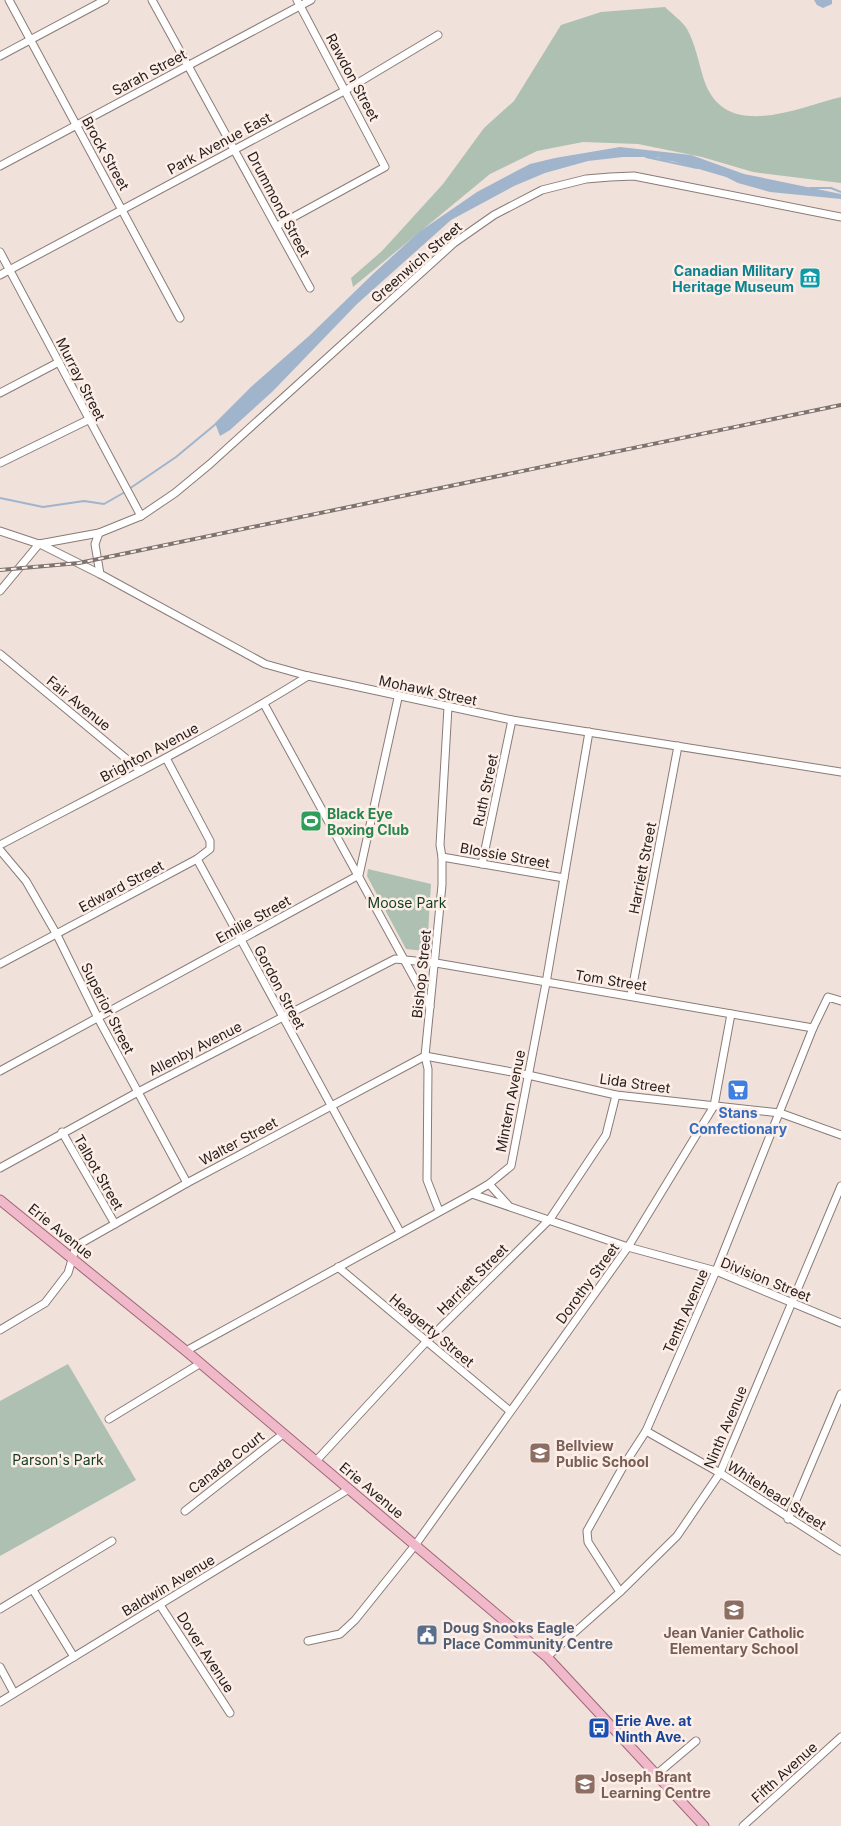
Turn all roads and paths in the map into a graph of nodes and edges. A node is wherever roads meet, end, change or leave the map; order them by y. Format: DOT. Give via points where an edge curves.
graph roads {
  1 [pos="9,0"];
  2 [pos="105,0"];
  3 [pos="152,0"];
  4 [pos="311,0"];
  5 [pos="299,3"];
  6 [pos="438,36"];
  7 [pos="30,40"];
  8 [pos="0,56"];
  9 [pos="188,65"];
  10 [pos="346,90"];
  11 [pos="76,125"];
  12 [pos="235,149"];
  13 [pos="0,166"];
  14 [pos="122,209"];
  15 [pos="841,217"];
  16 [pos="277,226"];
  17 [pos="0,252"];
  18 [pos="10,270"];
  19 [pos="0,275"];
  20 [pos="310,288"];
  21 [pos="180,318"];
  22 [pos="59,362"];
  23 [pos="0,393"];
  24 [pos="88,420"];
  25 [pos="0,463"];
  26 [pos="140,516"];
  27 [pos="0,532"];
  28 [pos="99,533"];
  29 [pos="40,544"];
  30 [pos="100,574"];
  31 [pos="0,591"];
  32 [pos="0,654"];
  33 [pos="308,676"];
  34 [pos="398,698"];
  35 [pos="264,704"];
  36 [pos="448,707"];
  37 [pos="512,720"];
  38 [pos="589,732"];
  39 [pos="678,746"];
  40 [pos="166,758"];
  41 [pos="141,770"];
  42 [pos="841,772"];
  43 [pos="0,845"];
  44 [pos="0,850"];
  45 [pos="442,857"];
  46 [pos="197,859"];
  47 [pos="482,864"];
  48 [pos="359,874"];
  49 [pos="564,878"];
  50 [pos="57,935"];
  51 [pos="241,940"];
  52 [pos="405,959"];
  53 [pos="436,963"];
  54 [pos="0,964"];
  55 [pos="546,982"];
  56 [pos="631,995"];
  57 [pos="841,1001"];
  58 [pos="430,1007"];
  59 [pos="731,1014"];
  60 [pos="98,1018"];
  61 [pos="282,1018"];
  62 [pos="813,1028"];
  63 [pos="425,1056"];
  64 [pos="0,1071"];
  65 [pos="528,1075"];
  66 [pos="138,1092"];
  67 [pos="616,1095"];
  68 [pos="330,1105"];
  69 [pos="714,1106"];
  70 [pos="780,1113"];
  71 [pos="62,1132"];
  72 [pos="841,1135"];
  73 [pos="0,1168"];
  74 [pos="187,1183"];
  75 [pos="489,1184"];
  76 [pos="841,1186"];
  77 [pos="472,1194"];
  78 [pos="0,1200"];
  79 [pos="509,1206"];
  80 [pos="439,1211"];
  81 [pos="550,1220"];
  82 [pos="114,1224"];
  83 [pos="400,1232"];
  84 [pos="628,1247"];
  85 [pos="71,1258"];
  86 [pos="338,1267"];
  87 [pos="716,1271"];
  88 [pos="790,1303"];
  89 [pos="841,1323"];
  90 [pos="0,1330"];
  91 [pos="426,1342"];
  92 [pos="186,1351"];
  93 [pos="200,1363"];
  94 [pos="841,1394"];
  95 [pos="510,1411"];
  96 [pos="109,1419"];
  97 [pos="646,1432"];
  98 [pos="283,1434"];
  99 [pos="316,1461"];
  100 [pos="720,1473"];
  101 [pos="349,1489"];
  102 [pos="185,1511"];
  103 [pos="788,1519"];
  104 [pos="112,1541"];
  105 [pos="416,1544"];
  106 [pos="841,1551"];
  107 [pos="33,1590"];
  108 [pos="620,1592"];
  109 [pos="160,1605"];
  110 [pos="0,1609"];
  111 [pos="308,1641"];
  112 [pos="74,1657"];
  113 [pos="548,1657"];
  114 [pos="0,1667"];
  115 [pos="14,1693"];
  116 [pos="0,1702"];
  117 [pos="230,1713"];
  118 [pos="841,1737"];
  119 [pos="696,1741"];
  120 [pos="657,1774"];
  121 [pos="704,1826"];
  122 [pos="743,1826"];
  1 -- 7 [label="street, Brock Street"];
  2 -- 7 [label="street"];
  3 -- 9 [label="street, Drummond Street"];
  4 -- 5 [label="street, Sarah Street"];
  5 -- 9 [label="street, Sarah Street"];
  5 -- 10 [label="street, Rawdon Street"];
  6 -- 10 [label="street, Park Avenue East"];
  7 -- 8 [label="street"];
  7 -- 11 [label="street, Brock Street"];
  9 -- 11 [label="street, Sarah Street"];
  9 -- 12 [label="street, Drummond Street"];
  10 -- 12 [label="street, Park Avenue East"];
  10 -- 16 [label="street, Rawdon Street" via="385,167"];
  11 -- 13 [label="street, Sarah Street"];
  11 -- 14 [label="street, Brock Street"];
  12 -- 14 [label="street, Park Avenue East"];
  12 -- 16 [label="street, Drummond Street"];
  14 -- 18 [label="street, Park Avenue East"];
  14 -- 21 [label="street, Brock Street"];
  15 -- 26 [label="street, Greenwich Street" via="634,176 586,179 542,190 494,215 454,243 210,464"];
  16 -- 20 [label="street, Drummond Street"];
  17 -- 18 [label="street, Murray Street"];
  18 -- 19 [label="street, Park Avenue East"];
  18 -- 22 [label="street, Murray Street"];
  22 -- 23 [label="street"];
  22 -- 24 [label="street, Murray Street"];
  24 -- 25 [label="street"];
  24 -- 26 [label="street, Murray Street"];
  26 -- 28 [label="street, Greenwich Street"];
  27 -- 29 [label="street, Greenwich Street"];
  28 -- 29 [label="street, Greenwich Street"];
  28 -- 30 [label="street" via="95,544"];
  29 -- 30 [label="street, Mohawk Street"];
  29 -- 31 [label="street"];
  30 -- 33 [label="street, Mohawk Street" via="265,664"];
  32 -- 41 [label="street, Fair Avenue"];
  33 -- 34 [label="street, Mohawk Street"];
  33 -- 35 [label="street, Brighton Avenue"];
  34 -- 36 [label="street, Mohawk Street"];
  34 -- 48 [label="street"];
  35 -- 40 [label="street, Brighton Avenue"];
  35 -- 48 [label="street"];
  36 -- 37 [label="street, Mohawk Street"];
  36 -- 45 [label="street, Bishop Street"];
  37 -- 38 [label="street, Mohawk Street"];
  37 -- 47 [label="street, Ruth Street"];
  38 -- 39 [label="street, Mohawk Street"];
  38 -- 49 [label="street, Mintern Avenue"];
  39 -- 42 [label="street, Mohawk Street"];
  39 -- 56 [label="street, Harriett Street"];
  40 -- 41 [label="street, Brighton Avenue"];
  40 -- 46 [label="street" via="210,841 210,849"];
  41 -- 43 [label="street, Brighton Avenue"];
  44 -- 50 [label="street, Superior Street" via="26,881"];
  45 -- 47 [label="street, Blossie Street"];
  45 -- 53 [label="street, Bishop Street"];
  46 -- 50 [label="street, Edward Street"];
  46 -- 51 [label="street, Gordon Street"];
  47 -- 49 [label="street, Blossie Street"];
  48 -- 51 [label="street, Emilie Street"];
  48 -- 52 [label="street"];
  49 -- 55 [label="street, Mintern Avenue"];
  50 -- 54 [label="street, Edward Street"];
  50 -- 60 [label="street, Superior Street"];
  51 -- 60 [label="street, Emilie Street"];
  51 -- 61 [label="street, Gordon Street"];
  52 -- 53 [label="street, Tom Street"];
  52 -- 58 [label="street"];
  52 -- 61 [label="street, Allenby Avenue" via="395,959"];
  53 -- 55 [label="street, Tom Street"];
  53 -- 58 [label="street, Bishop Street"];
  55 -- 56 [label="street, Tom Street"];
  55 -- 65 [label="street, Mintern Avenue"];
  56 -- 59 [label="street, Tom Street"];
  57 -- 62 [label="street, Tenth Avenue" via="828,997"];
  58 -- 63 [label="street, Bishop Street"];
  59 -- 62 [label="street, Tom Street"];
  59 -- 69 [label="street, Dorothy Street"];
  60 -- 64 [label="street, Emilie Street"];
  60 -- 66 [label="street, Superior Street"];
  61 -- 66 [label="street, Allenby Avenue"];
  61 -- 68 [label="street, Gordon Street"];
  62 -- 70 [label="street, Tenth Avenue"];
  63 -- 65 [label="street, Lida Street"];
  63 -- 68 [label="street, Walter Street"];
  63 -- 80 [label="street, Bishop Street" via="428,1069 427,1180"];
  65 -- 67 [label="street, Lida Street"];
  65 -- 75 [label="street, Mintern Avenue" via="511,1166"];
  66 -- 71 [label="street, Allenby Avenue"];
  66 -- 74 [label="street, Superior Street"];
  67 -- 69 [label="street, Lida Street"];
  67 -- 81 [label="street, Harriett Street" via="606,1134"];
  68 -- 74 [label="street, Walter Street"];
  68 -- 83 [label="street, Gordon Street"];
  69 -- 70 [label="street, Lida Street"];
  69 -- 84 [label="street, Dorothy Street"];
  70 -- 72 [label="street, Lida Street"];
  70 -- 87 [label="street, Tenth Avenue"];
  71 -- 73 [label="street, Allenby Avenue"];
  71 -- 82 [label="street, Talbot Street"];
  74 -- 82 [label="street, Walter Street"];
  75 -- 77 [label="street, Mintern Avenue"];
  75 -- 79 [label="street, Division Street"];
  76 -- 88 [label="street, Ninth Avenue"];
  77 -- 79 [label="street, Division Street"];
  77 -- 80 [label="street, Mintern Avenue"];
  78 -- 85 [label="main road, Erie Avenue"];
  79 -- 81 [label="street, Division Street"];
  80 -- 83 [label="street, Mintern Avenue"];
  81 -- 84 [label="street, Division Street"];
  81 -- 91 [label="street, Harriett Street"];
  82 -- 85 [label="street, Walter Street" via="76,1246"];
  83 -- 86 [label="street, Mintern Avenue"];
  84 -- 87 [label="street, Division Street"];
  84 -- 95 [label="street, Dorothy Street"];
  85 -- 90 [label="street, Walter Street" via="68,1273 45,1303"];
  85 -- 92 [label="main road, Erie Avenue"];
  86 -- 91 [label="street, Heagerty Street"];
  86 -- 92 [label="street, Mintern Avenue"];
  87 -- 88 [label="street, Division Street"];
  87 -- 97 [label="street, Tenth Avenue"];
  88 -- 89 [label="street, Division Street"];
  88 -- 100 [label="street, Ninth Avenue"];
  91 -- 95 [label="street, Heagerty Street"];
  91 -- 99 [label="street, Harriett Street"];
  92 -- 93 [label="main road, Erie Avenue"];
  93 -- 96 [label="street"];
  93 -- 98 [label="main road, Erie Avenue"];
  94 -- 103 [label="street"];
  95 -- 105 [label="street, Dorothy Street"];
  97 -- 100 [label="street, Whitehead Street"];
  97 -- 108 [label="street, Tenth Avenue" via="587,1531 588,1542"];
  98 -- 99 [label="main road, Erie Avenue"];
  98 -- 102 [label="street, Canada Court"];
  99 -- 101 [label="main road, Erie Avenue"];
  100 -- 103 [label="street, Whitehead Street"];
  100 -- 108 [label="street, Ninth Avenue" via="677,1536"];
  101 -- 105 [label="main road, Erie Avenue"];
  101 -- 109 [label="street, Baldwin Avenue"];
  103 -- 106 [label="street, Whitehead Street"];
  104 -- 107 [label="street"];
  105 -- 111 [label="street, Dorothy Street" via="340,1634"];
  105 -- 113 [label="main road, Erie Avenue"];
  107 -- 110 [label="street"];
  107 -- 112 [label="street"];
  108 -- 113 [label="street, Ninth Avenue"];
  109 -- 112 [label="street, Baldwin Avenue"];
  109 -- 117 [label="street, Dover Avenue"];
  112 -- 115 [label="street, Baldwin Avenue"];
  113 -- 120 [label="main road, Erie Avenue"];
  114 -- 115 [label="street"];
  115 -- 116 [label="street, Baldwin Avenue"];
  118 -- 122 [label="street, Fifth Avenue"];
  119 -- 120 [label="street"];
  120 -- 121 [label="main road, Erie Avenue"];
}
